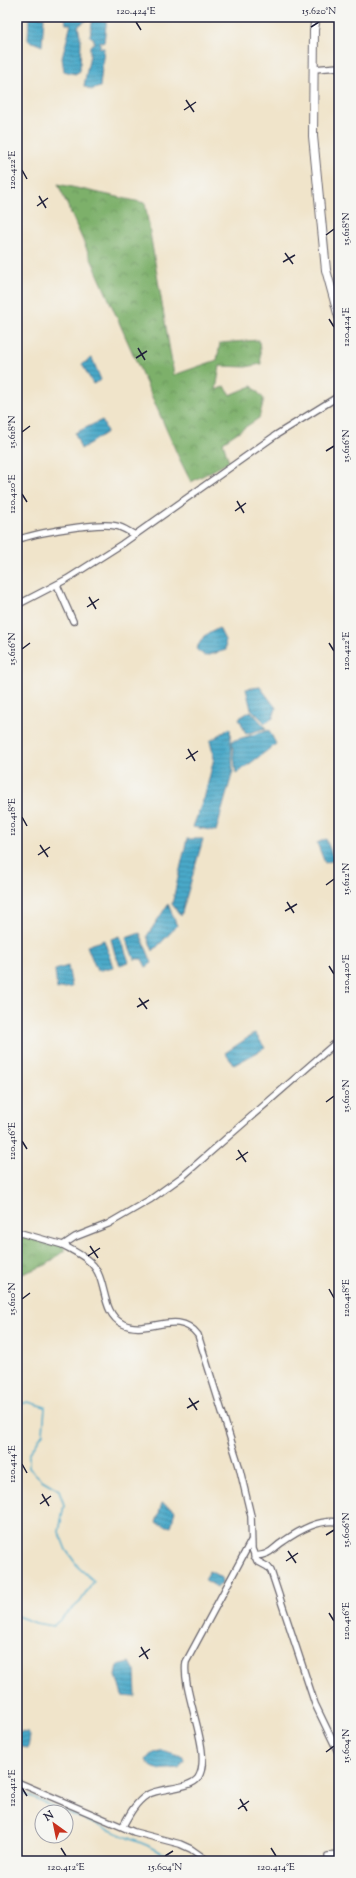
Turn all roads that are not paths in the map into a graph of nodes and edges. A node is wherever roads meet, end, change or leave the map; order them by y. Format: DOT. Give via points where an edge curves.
graph roads {
  1 [pos="316,17"];
  2 [pos="339,67"];
  3 [pos="314,69"];
  4 [pos="339,317"];
  5 [pos="339,396"];
  6 [pos="135,535"];
  7 [pos="17,540"];
  8 [pos="56,585"];
  9 [pos="17,605"];
  10 [pos="73,621"];
  11 [pos="339,1040"];
  12 [pos="17,1232"];
  13 [pos="63,1245"];
  14 [pos="339,1522"];
  15 [pos="251,1541"];
  16 [pos="254,1556"];
  17 [pos="339,1754"];
  18 [pos="17,1782"];
  19 [pos="123,1826"];
  20 [pos="339,1855"];
  21 [pos="328,1856"];
  22 [pos="208,1861"];
  1 -- 3 [label="street"];
  2 -- 3 [label="street"];
  3 -- 4 [label="street" via="313,136 324,257 331,295"];
  5 -- 6 [label="street" via="276,435"];
  6 -- 7 [label="street" via="115,526 99,526 37,534"];
  6 -- 8 [label="street"];
  8 -- 9 [label="street"];
  8 -- 10 [label="street"];
  11 -- 13 [label="street" via="183,1176 151,1199 108,1224 75,1237"];
  12 -- 13 [label="street"];
  13 -- 15 [label="street" via="91,1263 99,1273 110,1309 124,1325 176,1322 193,1328 198,1335 239,1466 251,1516"];
  14 -- 16 [label="street" via="317,1523 283,1541 268,1554"];
  15 -- 16 [label="street"];
  15 -- 19 [label="street" via="186,1662 185,1677 202,1752 199,1775 190,1784 147,1795 133,1808"];
  16 -- 17 [label="street" via="271,1570 315,1704"];
  18 -- 19 [label="street"];
  19 -- 22 [label="street" via="147,1836 180,1844"];
  20 -- 21 [label="street"];
}
